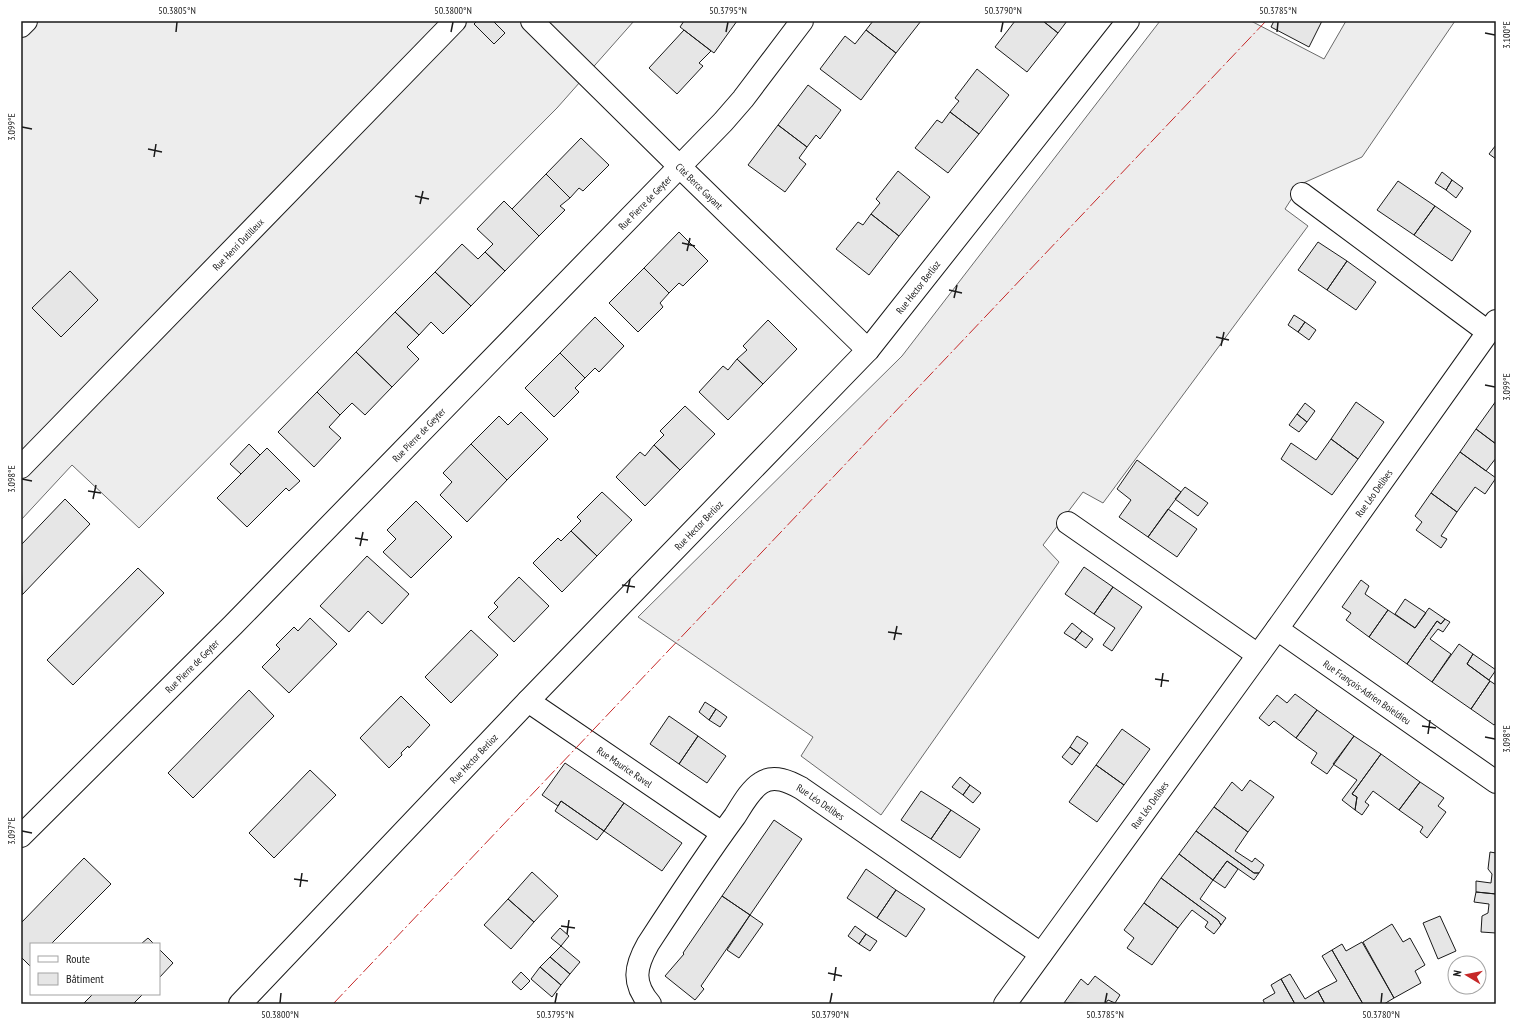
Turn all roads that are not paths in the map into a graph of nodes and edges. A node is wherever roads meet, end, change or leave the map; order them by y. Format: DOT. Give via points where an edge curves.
graph roads {
  1 [pos="26,21"];
  2 [pos="455,21"];
  3 [pos="532,21"];
  4 [pos="802,21"];
  5 [pos="1128,21"];
  6 [pos="21,26"];
  7 [pos="680,167"];
  8 [pos="1302,194"];
  9 [pos="1492,326"];
  10 [pos="868,350"];
  11 [pos="21,467"];
  12 [pos="1068,523"];
  13 [pos="1277,629"];
  14 [pos="1258,655"];
  15 [pos="528,701"];
  16 [pos="1496,782"];
  17 [pos="722,833"];
  18 [pos="21,836"];
  19 [pos="1041,954"];
  20 [pos="240,1004"];
  21 [pos="650,1004"];
  22 [pos="1005,1004"];
  1 -- 6 [label="street"];
  2 -- 11 [label="street, Rue Henri Dutilleux"];
  3 -- 7 [label="street, Cité Berce Gayant"];
  4 -- 7 [label="street, Rue Pierre de Geyter" via="743,99"];
  5 -- 10 [label="street, Rue Hector Berlioz"];
  7 -- 10 [label="street, Cité Berce Gayant"];
  7 -- 18 [label="street, Rue Pierre de Geyter" via="234,625"];
  8 -- 9 [label="street, Rue Léo Delibes"];
  9 -- 13 [label="street, Rue Léo Delibes"];
  10 -- 15 [label="street, Rue Hector Berlioz"];
  12 -- 14 [label="street"];
  13 -- 14 [label="street, Rue Léo Delibes"];
  13 -- 16 [label="street, Rue François-Adrien Boieldieu"];
  14 -- 19 [label="street, Rue Léo Delibes"];
  15 -- 17 [label="street, Rue Maurice Ravel"];
  15 -- 20 [label="street, Rue Hector Berlioz"];
  17 -- 19 [label="street, Rue Léo Delibes" via="753,790 762,782 775,779 788,781"];
  17 -- 21 [label="street" via="640,958 637,970 638,984"];
  19 -- 22 [label="street, Rue Léo Delibes"];
}
